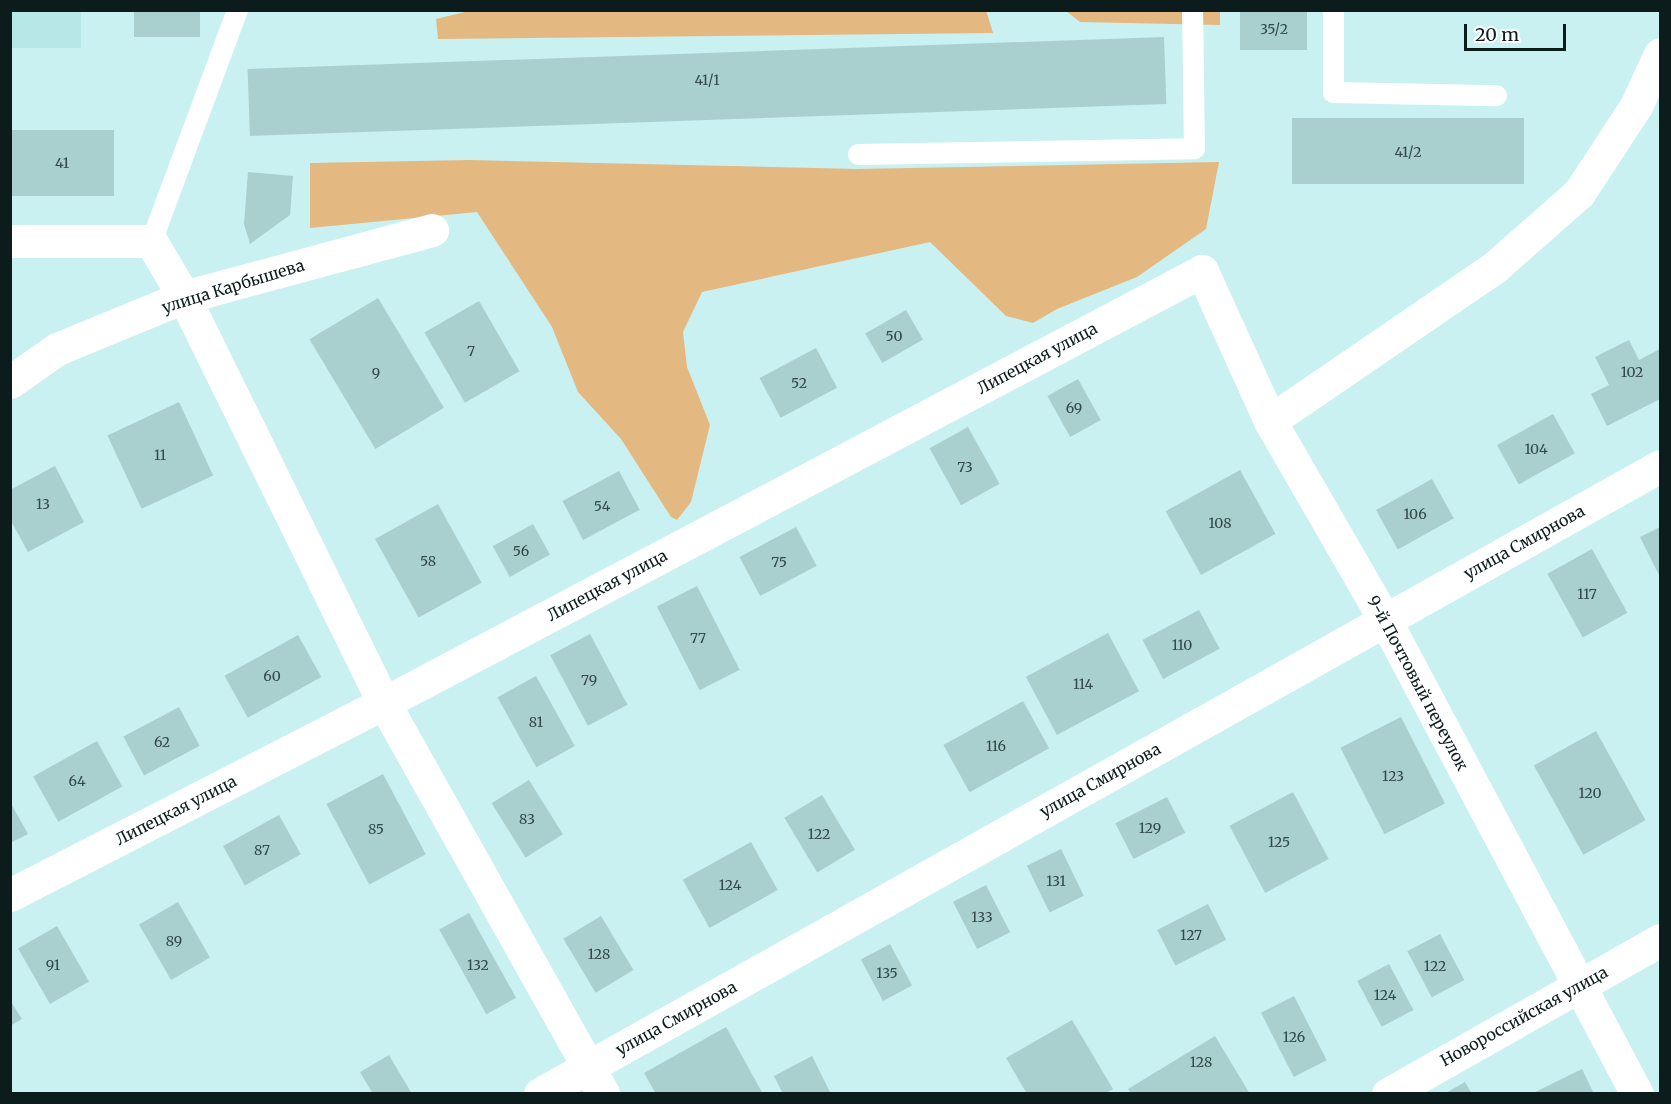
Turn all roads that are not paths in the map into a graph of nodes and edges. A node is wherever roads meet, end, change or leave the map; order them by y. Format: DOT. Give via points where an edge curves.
graph roads {
  1 [pos="237,10"];
  2 [pos="1192,10"];
  3 [pos="1333,10"];
  4 [pos="1660,54"];
  5 [pos="1496,95"];
  6 [pos="858,154"];
  7 [pos="432,230"];
  8 [pos="10,241"];
  9 [pos="151,241"];
  10 [pos="1202,271"];
  11 [pos="184,297"];
  12 [pos="10,382"];
  13 [pos="1270,421"];
  14 [pos="1660,466"];
  15 [pos="1385,620"];
  16 [pos="384,703"];
  17 [pos="10,895"];
  18 [pos="1660,940"];
  19 [pos="1580,985"];
  20 [pos="596,1080"];
  21 [pos="540,1094"];
  22 [pos="1388,1094"];
  23 [pos="1637,1094"];
  1 -- 9 [label="lane"];
  2 -- 6 [label="lane" via="1194,148"];
  3 -- 5 [label="lane" via="1333,92"];
  4 -- 13 [label="street" via="1636,106 1580,193 1494,267"];
  7 -- 11 [label="street, улица Карбышева"];
  8 -- 9 [label="street"];
  9 -- 11 [label="street"];
  10 -- 13 [label="street, 9-й Почтовый переулок"];
  10 -- 16 [label="street, Липецкая улица"];
  11 -- 12 [label="street, улица Карбышева" via="57,349"];
  11 -- 16 [label="street"];
  13 -- 15 [label="street, 9-й Почтовый переулок"];
  14 -- 15 [label="street, улица Смирнова"];
  15 -- 19 [label="street, 9-й Почтовый переулок"];
  15 -- 20 [label="street, улица Смирнова"];
  16 -- 17 [label="street, Липецкая улица"];
  16 -- 20 [label="street"];
  18 -- 19 [label="street, Новороссийская улица"];
  19 -- 22 [label="street, Новороссийская улица"];
  19 -- 23 [label="street, 9-й Почтовый переулок"];
  20 -- 21 [label="street, улица Смирнова"];
}
